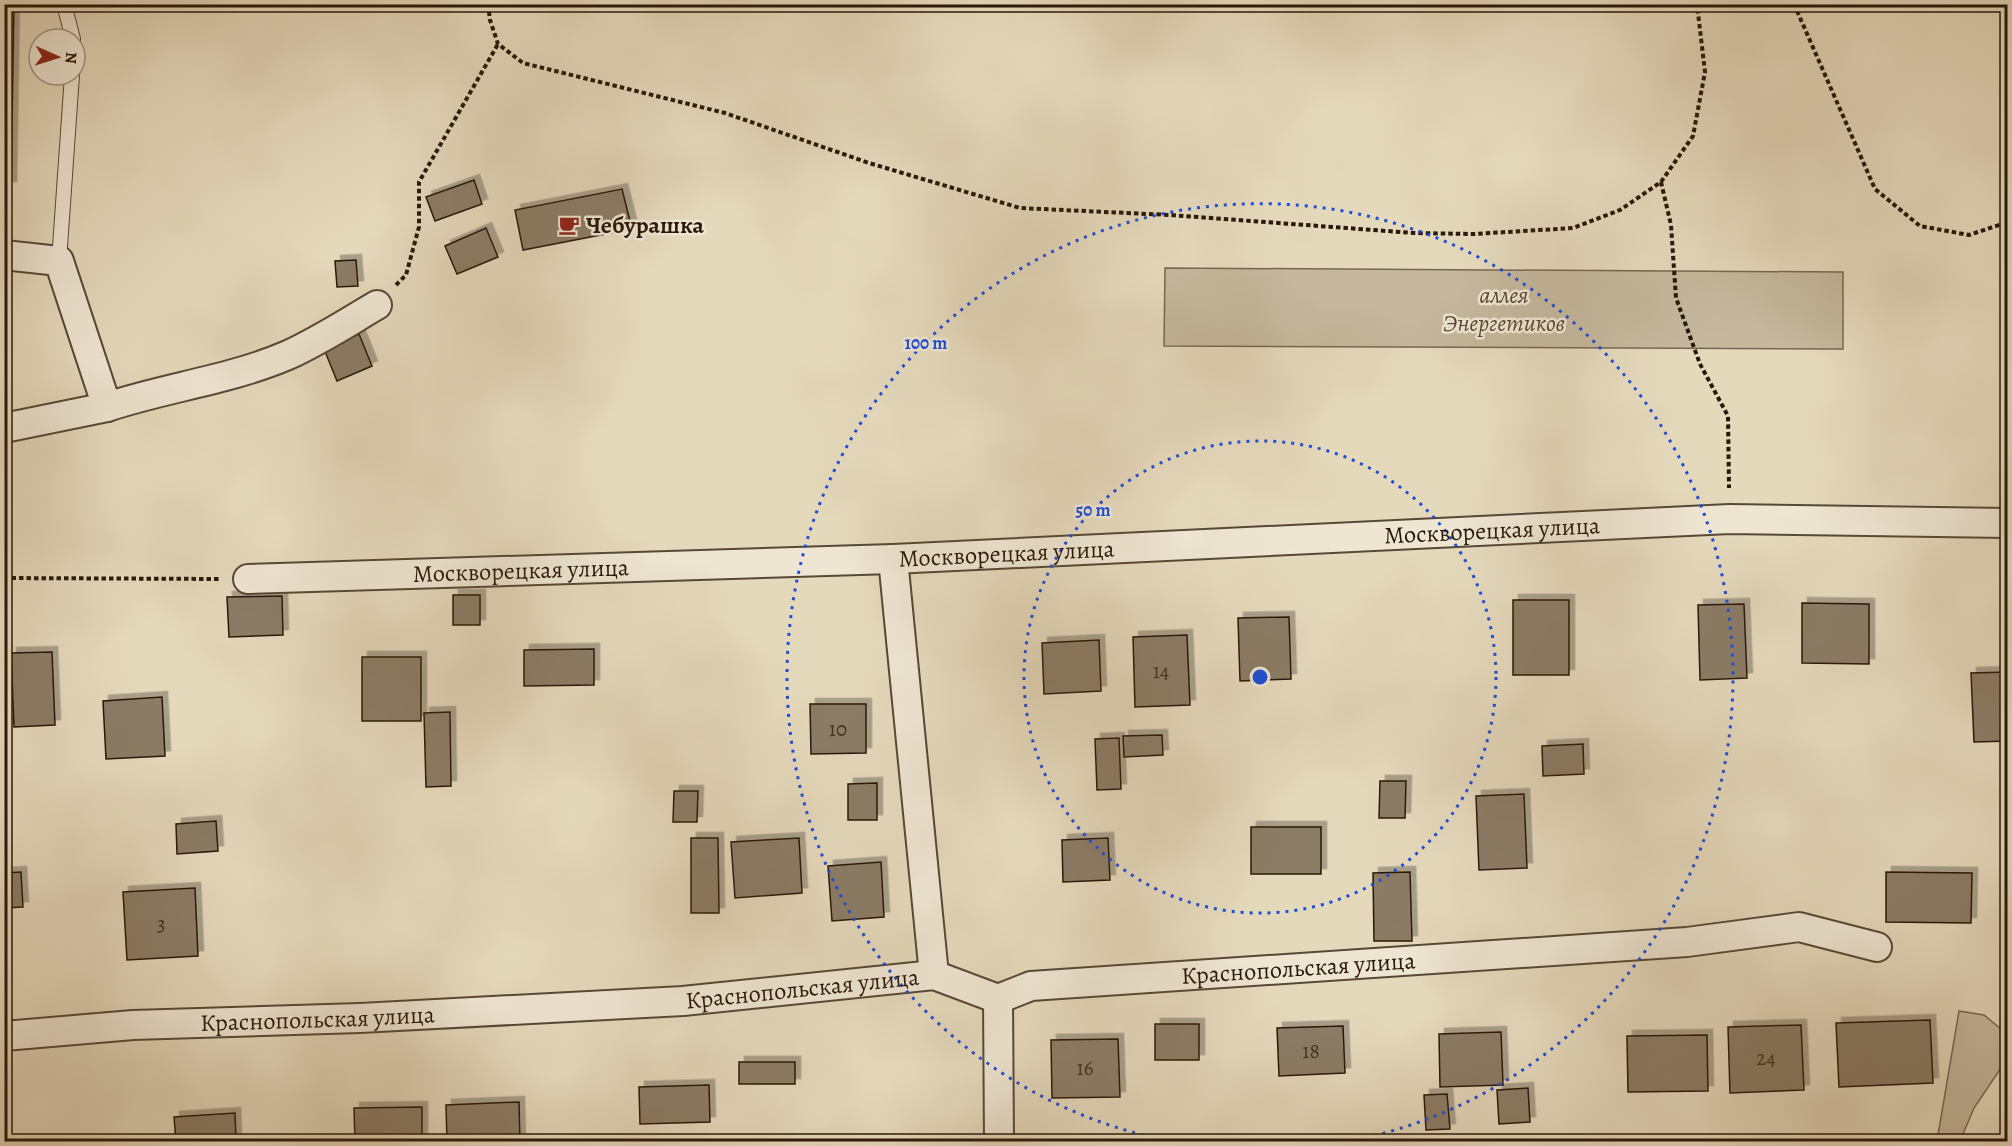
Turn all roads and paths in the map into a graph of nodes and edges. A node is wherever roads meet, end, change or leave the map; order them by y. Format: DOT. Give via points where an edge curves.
graph roads {
  1 [pos="64,4"];
  2 [pos="488,4"];
  3 [pos="1697,4"];
  4 [pos="1794,4"];
  5 [pos="70,27"];
  6 [pos="498,44"];
  7 [pos="71,87"];
  8 [pos="1661,182"];
  9 [pos="2007,222"];
  10 [pos="4,255"];
  11 [pos="59,261"];
  12 [pos="377,305"];
  13 [pos="107,407"];
  14 [pos="4,428"];
  15 [pos="1730,519"];
  16 [pos="2007,523"];
  17 [pos="893,559"];
  18 [pos="4,578"];
  19 [pos="248,579"];
  20 [pos="1876,947"];
  21 [pos="934,975"];
  22 [pos="998,999"];
  23 [pos="4,1036"];
  24 [pos="999,1142"];
  1 -- 5 [label="lane"];
  2 -- 6 [label="path"];
  3 -- 8 [label="path" via="1705,72 1693,136"];
  4 -- 9 [label="path" via="1875,189 1920,226 1969,235"];
  6 -- 8 [label="path" via="523,63 725,113 869,163 1020,208 1474,234 1573,228 1620,210"];
  6 -- 12 [label="path" via="419,182 419,227 406,275"];
  7 -- 11 [label="lane"];
  8 -- 15 [label="path" via="1671,225 1676,298 1700,364 1728,416"];
  10 -- 11 [label="street"];
  11 -- 13 [label="street"];
  12 -- 13 [label="street" via="288,355 203,383"];
  13 -- 14 [label="street"];
  15 -- 16 [label="street, Москворецкая улица"];
  15 -- 17 [label="street, Москворецкая улица"];
  17 -- 19 [label="street, Москворецкая улица"];
  17 -- 21 [label="street"];
  18 -- 19 [label="path"];
  20 -- 22 [label="street, Краснопольская улица" via="1798,927 1687,942 1030,986"];
  21 -- 22 [label="street, Краснопольская улица"];
  21 -- 23 [label="street, Краснопольская улица" via="683,1001 133,1025"];
  22 -- 24 [label="street"];
}
